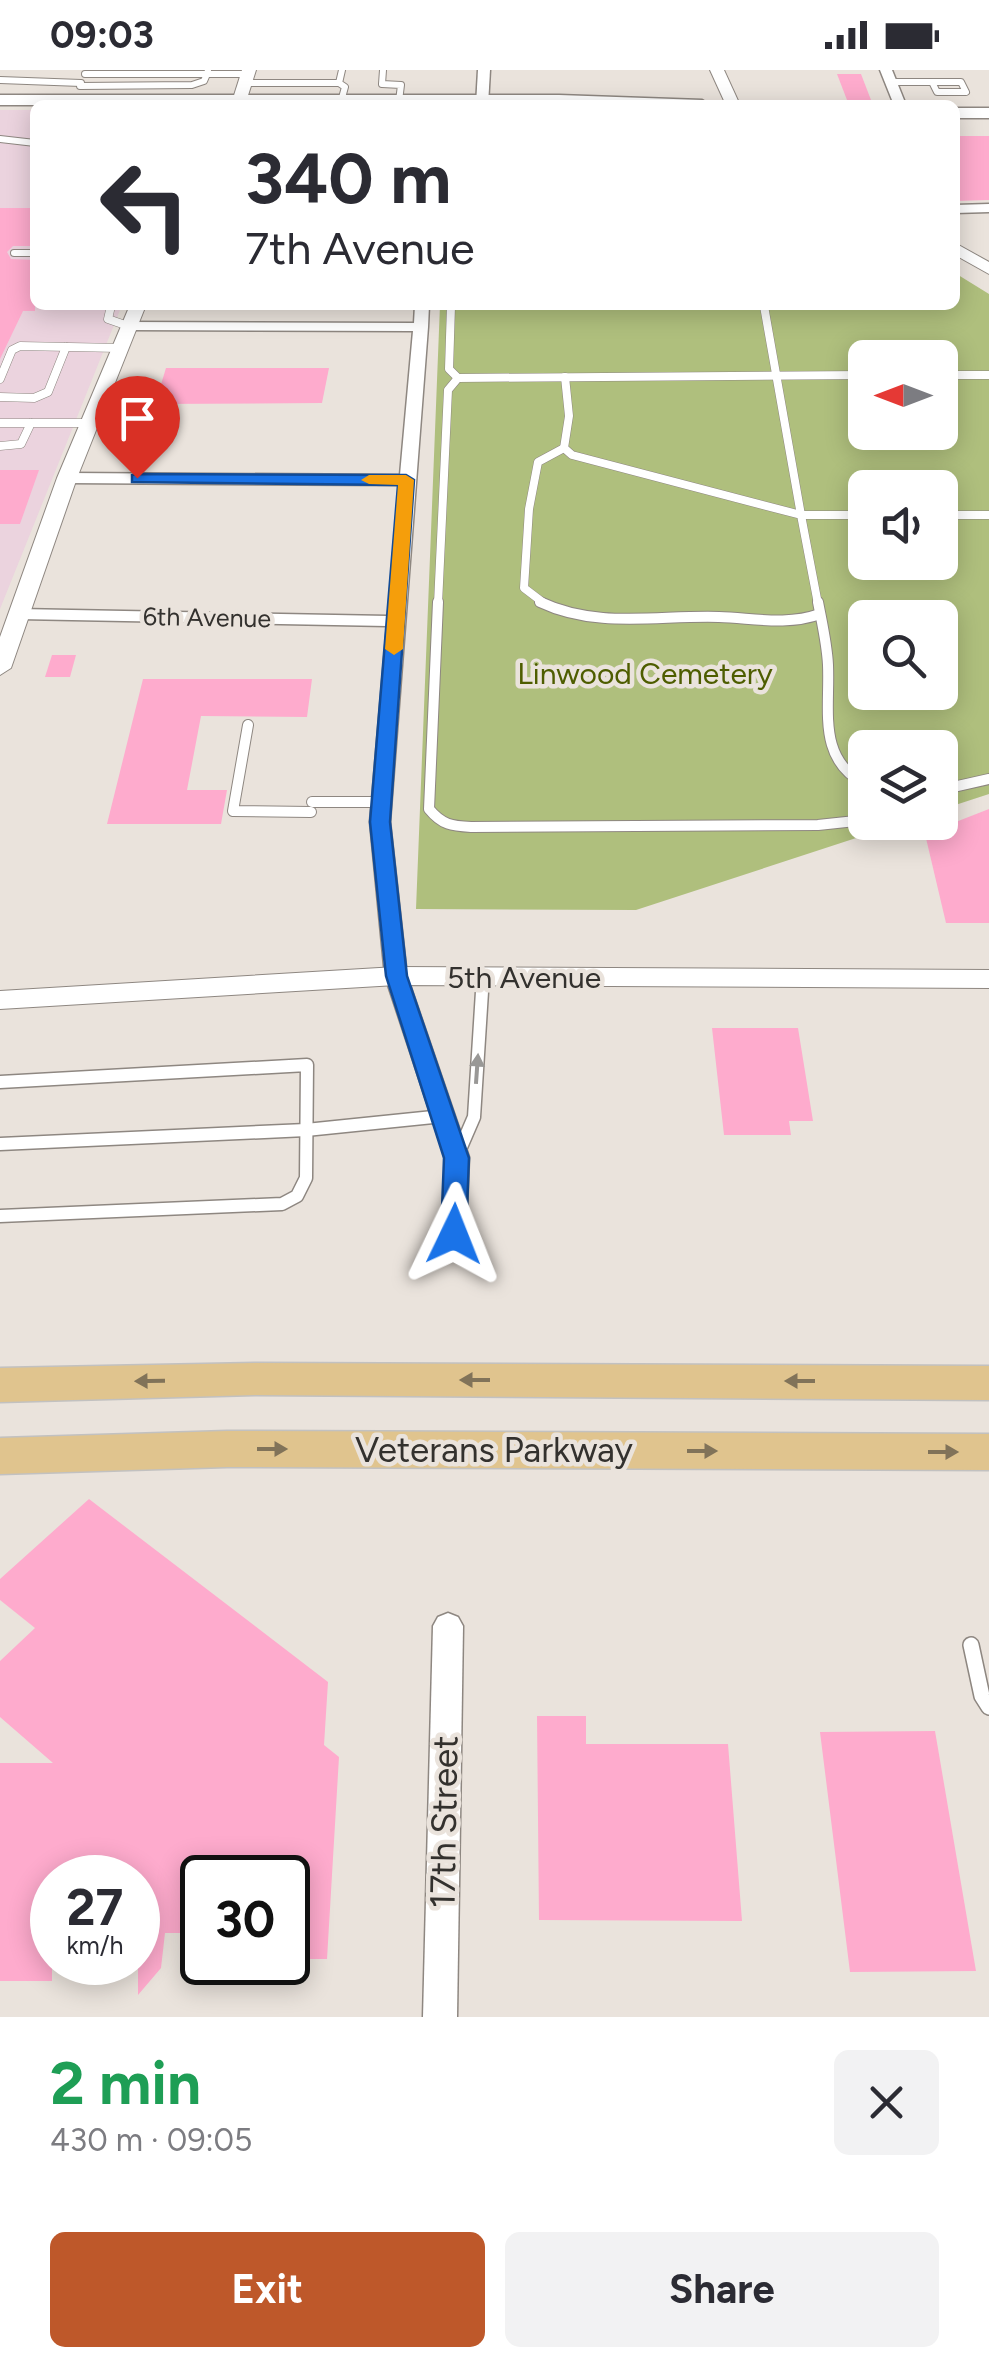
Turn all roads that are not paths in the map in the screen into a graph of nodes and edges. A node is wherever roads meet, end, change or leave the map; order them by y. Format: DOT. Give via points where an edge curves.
graph roads {
  1 [pos="342,70"];
  2 [pos="383,70"];
  3 [pos="484,70"];
  4 [pos="718,70"];
  5 [pos="86,72"];
  6 [pos="169,72"];
  7 [pos="208,72"];
  8 [pos="248,76"];
  9 [pos="888,76"];
  10 [pos="0,80"];
  11 [pos="932,82"];
  12 [pos="80,86"];
  13 [pos="401,88"];
  14 [pos="340,96"];
  15 [pos="0,100"];
  16 [pos="30,100"];
  17 [pos="241,100"];
  18 [pos="283,100"];
  19 [pos="466,100"];
  20 [pos="482,100"];
  21 [pos="731,100"];
  22 [pos="898,100"];
  23 [pos="960,113"];
  24 [pos="989,114"];
  25 [pos="0,139"];
  26 [pos="30,142"];
  27 [pos="989,208"];
  28 [pos="960,209"];
  29 [pos="960,251"];
  30 [pos="14,253"];
  31 [pos="30,253"];
  32 [pos="989,269"];
  33 [pos="110,310"];
  34 [pos="136,310"];
  35 [pos="422,310"];
  36 [pos="451,310"];
  37 [pos="765,310"];
  38 [pos="128,326"];
  39 [pos="422,327"];
  40 [pos="66,347"];
  41 [pos="119,348"];
  42 [pos="848,375"];
  43 [pos="958,375"];
  44 [pos="989,375"];
  45 [pos="779,376"];
  46 [pos="564,377"];
  47 [pos="458,378"];
  48 [pos="0,379"];
  49 [pos="0,397"];
  50 [pos="0,423"];
  51 [pos="31,423"];
  52 [pos="89,423"];
  53 [pos="0,446"];
  54 [pos="564,448"];
  55 [pos="66,478"];
  56 [pos="406,480"];
  57 [pos="801,515"];
  58 [pos="848,515"];
  59 [pos="958,515"];
  60 [pos="989,515"];
  61 [pos="19,614"];
  62 [pos="820,614"];
  63 [pos="396,621"];
  64 [pos="0,668"];
  65 [pos="248,725"];
  66 [pos="848,774"];
  67 [pos="989,779"];
  68 [pos="958,788"];
  69 [pos="382,802"];
  70 [pos="848,822"];
  71 [pos="396,976"];
  72 [pos="482,976"];
  73 [pos="989,979"];
  74 [pos="0,1000"];
  75 [pos="0,1082"];
  76 [pos="443,1116"];
  77 [pos="306,1130"];
  78 [pos="0,1144"];
  79 [pos="456,1158"];
  80 [pos="0,1216"];
  81 [pos="454,1234"];
  82 [pos="989,1382"];
  83 [pos="0,1384"];
  84 [pos="989,1452"];
  85 [pos="0,1456"];
  86 [pos="448,1626"];
  87 [pos="971,1645"];
  88 [pos="989,1708"];
  89 [pos="440,2017"];
  1 -- 14 [label="lane"];
  2 -- 13 [label="lane" via="382,84"];
  3 -- 20 [label="street"];
  4 -- 21 [label="street"];
  5 -- 6 [label="lane"];
  5 -- 12 [label="lane"];
  6 -- 7 [label="lane"];
  7 -- 8 [label="lane"];
  7 -- 12 [label="lane" via="192,85"];
  8 -- 14 [label="lane"];
  8 -- 17 [label="street"];
  9 -- 11 [label="lane"];
  9 -- 22 [label="street"];
  10 -- 12 [label="lane"];
  11 -- 11 [label="lane" via="961,82 966,92 937,92"];
  13 -- 14 [label="main road"];
  13 -- 19 [label="main road"];
  14 -- 18 [label="main road"];
  15 -- 16 [label="main road"];
  23 -- 24 [label="main road"];
  25 -- 26 [label="lane"];
  27 -- 28 [label="street"];
  29 -- 32 [label="street"];
  30 -- 31 [label="lane"];
  33 -- 38 [label="lane" via="108,319"];
  34 -- 38 [label="street"];
  35 -- 39 [label="street"];
  36 -- 47 [label="lane" via="448,368"];
  37 -- 45 [label="lane"];
  38 -- 39 [label="street"];
  38 -- 41 [label="street"];
  39 -- 56 [label="street"];
  40 -- 41 [label="lane"];
  40 -- 48 [label="lane" via="20,346"];
  40 -- 49 [label="lane" via="48,392"];
  41 -- 52 [label="street"];
  42 -- 45 [label="lane"];
  43 -- 44 [label="lane"];
  45 -- 46 [label="lane"];
  45 -- 57 [label="lane"];
  46 -- 47 [label="lane"];
  46 -- 54 [label="lane"];
  47 -- 70 [label="lane" via="448,390 433,663 429,809 438,820 471,827"];
  50 -- 51 [label="lane"];
  51 -- 52 [label="lane"];
  51 -- 53 [label="lane" via="20,444"];
  52 -- 55 [label="street"];
  54 -- 57 [label="lane" via="627,472"];
  54 -- 62 [label="lane" via="538,462 535,472 524,588 532,598 606,618 809,620"];
  55 -- 56 [label="street"];
  55 -- 61 [label="street"];
  56 -- 63 [label="street"];
  57 -- 58 [label="lane"];
  57 -- 62 [label="lane"];
  59 -- 60 [label="lane"];
  61 -- 63 [label="street, 6th Avenue"];
  61 -- 64 [label="street"];
  62 -- 66 [label="lane" via="828,659 825,720 838,764"];
  63 -- 69 [label="street"];
  65 -- 69 [label="lane" via="234,810"];
  67 -- 68 [label="lane"];
  69 -- 71 [label="street"];
  71 -- 72 [label="street, 5th Avenue"];
  71 -- 74 [label="street, 5th Avenue"];
  71 -- 76 [label="street"];
  72 -- 73 [label="street, 5th Avenue"];
  79 -- 72 [label="lane, one-way" via="474,1117"];
  75 -- 77 [label="lane" via="308,1065"];
  76 -- 77 [label="lane"];
  76 -- 79 [label="street"];
  77 -- 78 [label="lane"];
  77 -- 80 [label="lane" via="306,1178 297,1196 282,1204"];
  79 -- 81 [label="street"];
  82 -- 83 [label="main road, one-way"];
  85 -- 84 [label="main road, Veterans Parkway, one-way" via="228,1449"];
  86 -- 89 [label="street, 17th Street"];
  87 -- 88 [label="lane"];
}
